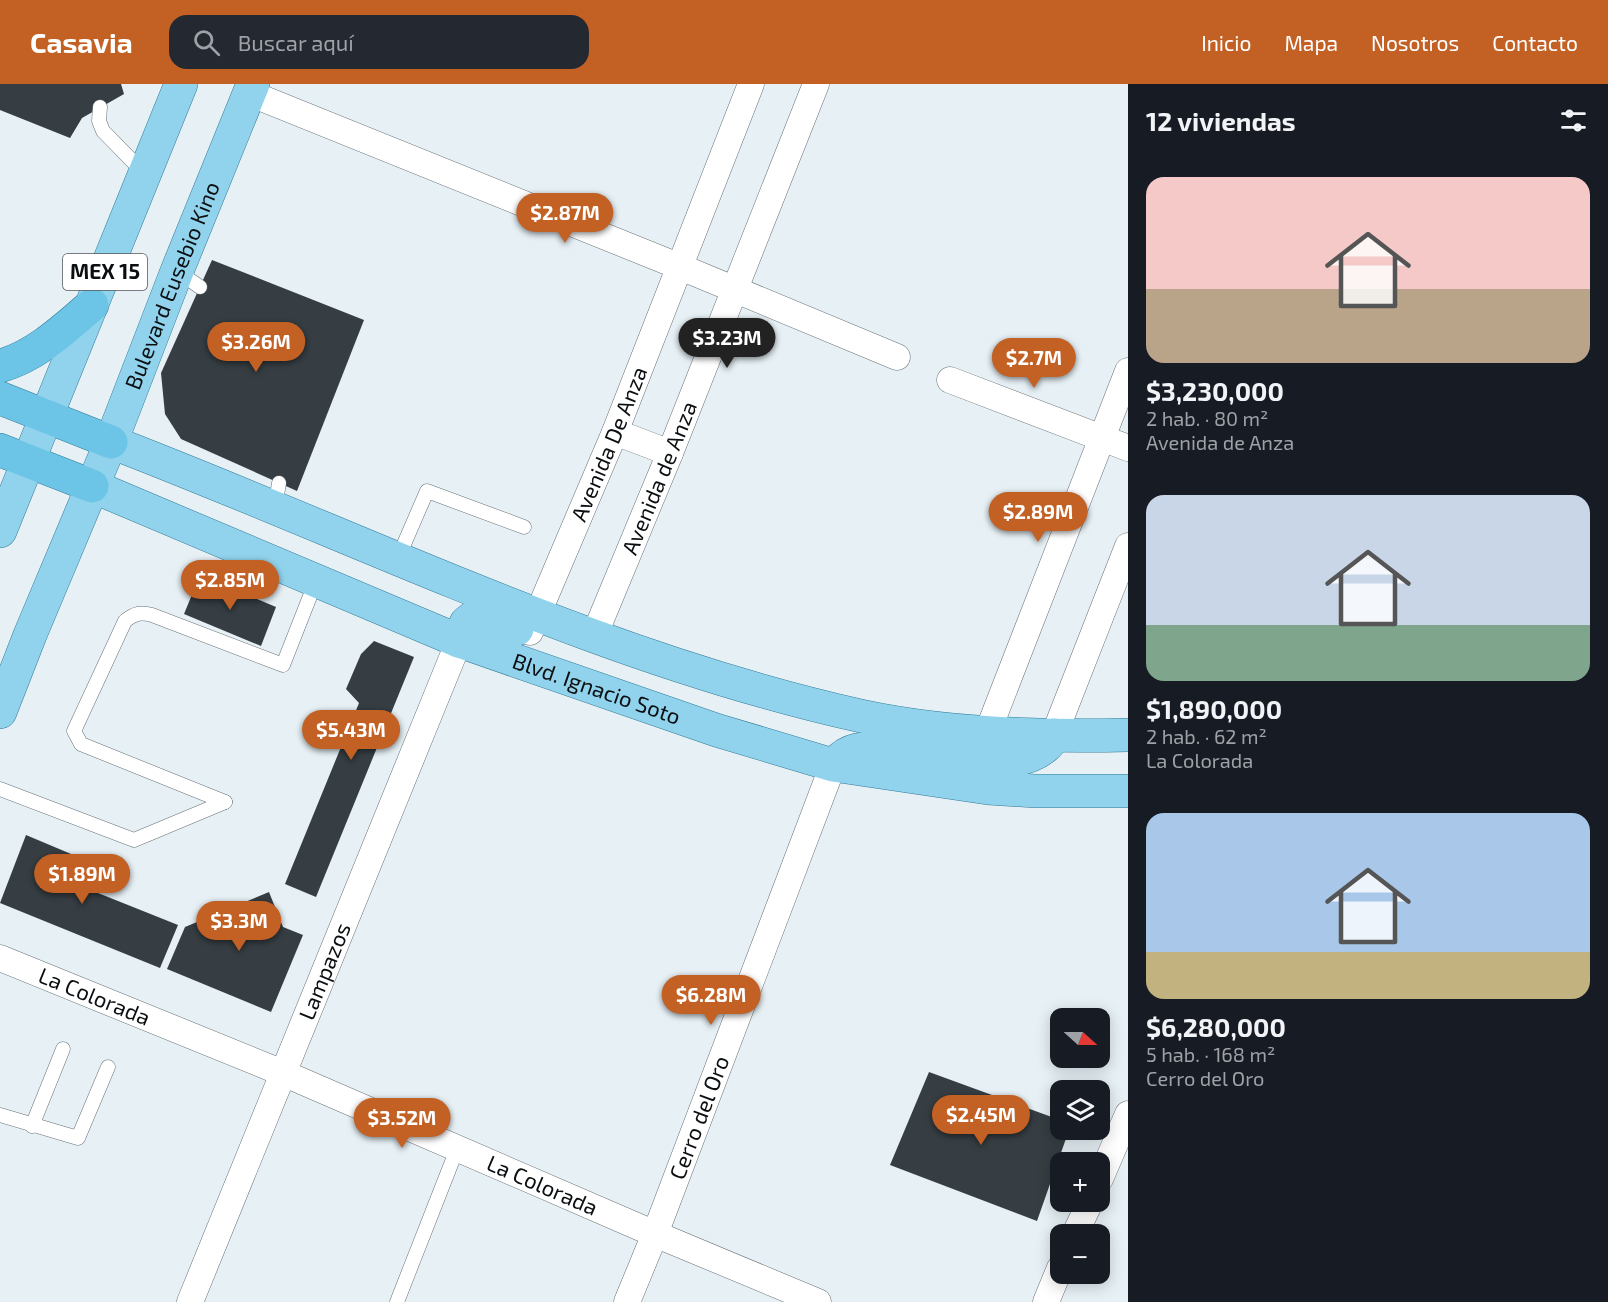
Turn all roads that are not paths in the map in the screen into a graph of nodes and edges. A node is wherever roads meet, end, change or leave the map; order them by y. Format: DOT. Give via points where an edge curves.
graph roads {
  1 [pos="181,84"];
  2 [pos="751,84"];
  3 [pos="816,84"];
  4 [pos="251,89"];
  5 [pos="100,107"];
  6 [pos="145,174"];
  7 [pos="678,266"];
  8 [pos="735,290"];
  9 [pos="92,305"];
  10 [pos="897,357"];
  11 [pos="0,366"];
  12 [pos="1128,371"];
  13 [pos="950,380"];
  14 [pos="0,398"];
  15 [pos="47,417"];
  16 [pos="615,432"];
  17 [pos="1102,438"];
  18 [pos="111,442"];
  19 [pos="1128,448"];
  20 [pos="670,453"];
  21 [pos="14,455"];
  22 [pos="92,486"];
  23 [pos="524,527"];
  24 [pos="0,531"];
  25 [pos="1128,546"];
  26 [pos="398,558"];
  27 [pos="316,581"];
  28 [pos="533,624"];
  29 [pos="594,636"];
  30 [pos="459,641"];
  31 [pos="0,712"];
  32 [pos="988,731"];
  33 [pos="1054,735"];
  34 [pos="1128,735"];
  35 [pos="833,765"];
  36 [pos="0,789"];
  37 [pos="1128,791"];
  38 [pos="0,958"];
  39 [pos="63,1049"];
  40 [pos="108,1066"];
  41 [pos="283,1074"];
  42 [pos="1128,1114"];
  43 [pos="0,1115"];
  44 [pos="32,1126"];
  45 [pos="457,1149"];
  46 [pos="1110,1156"];
  47 [pos="655,1234"];
  48 [pos="1053,1284"];
  49 [pos="190,1302"];
  50 [pos="397,1302"];
  51 [pos="627,1302"];
  52 [pos="818,1302"];
  53 [pos="1046,1302"];
  1 -- 6 [label="main road, MEX 15"];
  2 -- 7 [label="street, Avenida De Anza"];
  3 -- 8 [label="street, Avenida de Anza"];
  4 -- 7 [label="street"];
  4 -- 18 [label="main road, Bulevard Eusebio Kino / MEX 15" via="188,279"];
  5 -- 6 [label="lane" via="103,131"];
  6 -- 9 [label="main road, MEX 15"];
  7 -- 8 [label="street"];
  7 -- 16 [label="street, Avenida De Anza"];
  8 -- 10 [label="street"];
  8 -- 20 [label="street, Avenida de Anza"];
  9 -- 11 [label="highway" via="51,340"];
  9 -- 15 [label="main road, MEX 15"];
  12 -- 17 [label="street"];
  13 -- 17 [label="street"];
  14 -- 15 [label="highway"];
  15 -- 18 [label="highway"];
  15 -- 21 [label="main road, MEX 15"];
  16 -- 20 [label="street"];
  16 -- 28 [label="street, Avenida De Anza"];
  17 -- 19 [label="street"];
  17 -- 32 [label="street"];
  18 -- 22 [label="main road, Bulevard Eusebio Kino / MEX 15"];
  18 -- 26 [label="main road" via="277,496"];
  20 -- 29 [label="street, Avenida de Anza"];
  21 -- 22 [label="highway"];
  21 -- 24 [label="main road, MEX 15"];
  22 -- 27 [label="main road, Blvd. Ignacio Soto"];
  22 -- 31 [label="main road, MEX 15"];
  23 -- 26 [label="lane" via="427,491"];
  25 -- 33 [label="street"];
  26 -- 28 [label="main road"];
  27 -- 30 [label="main road, Blvd. Ignacio Soto"];
  27 -- 36 [label="lane" via="284,665 152,615 133,615 125,621 74,732 81,744 225,802 134,840"];
  28 -- 29 [label="main road"];
  28 -- 30 [label="main road" via="476,615 466,623"];
  29 -- 32 [label="main road" via="793,699 863,716 921,726"];
  30 -- 35 [label="main road, Blvd. Ignacio Soto" via="717,730"];
  30 -- 41 [label="street, Lampazos"];
  32 -- 33 [label="main road"];
  33 -- 34 [label="main road"];
  33 -- 35 [label="main road" via="1046,747 1024,758 1003,762 865,748 846,753"];
  35 -- 37 [label="main road, Blvd. Ignacio Soto" via="988,788"];
  35 -- 47 [label="street, Cerro del Oro"];
  38 -- 41 [label="street, La Colorada"];
  39 -- 44 [label="lane"];
  40 -- 44 [label="lane" via="78,1138"];
  41 -- 45 [label="street, La Colorada"];
  41 -- 49 [label="street, Lampazos"];
  42 -- 46 [label="street"];
  43 -- 44 [label="lane"];
  45 -- 47 [label="street, La Colorada"];
  45 -- 50 [label="lane"];
  47 -- 51 [label="street, Cerro del Oro"];
  47 -- 52 [label="street, La Colorada"];
  48 -- 53 [label="street"];
}
